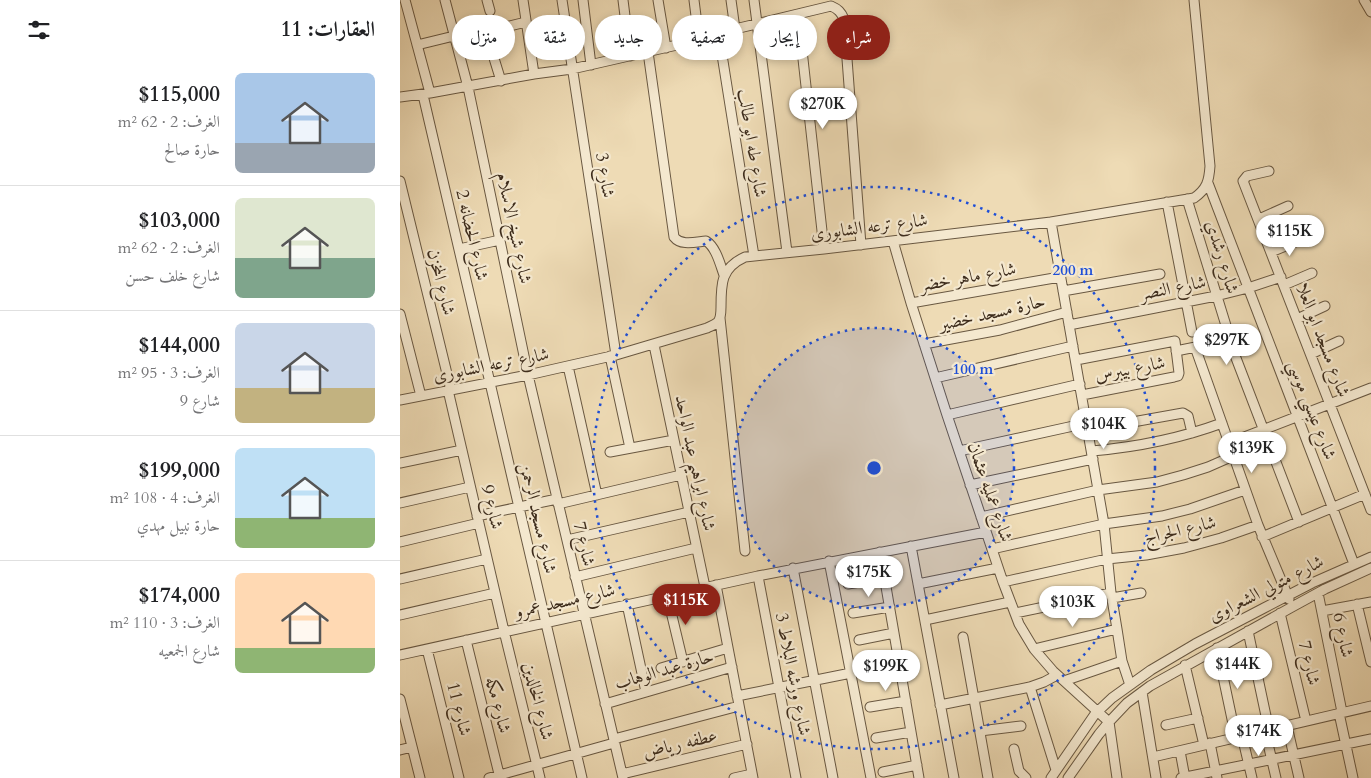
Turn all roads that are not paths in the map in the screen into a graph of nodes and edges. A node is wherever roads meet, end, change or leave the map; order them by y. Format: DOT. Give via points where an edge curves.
graph roads {
  1 [pos="405,0"];
  2 [pos="445,0"];
  3 [pos="487,0"];
  4 [pos="523,0"];
  5 [pos="562,0"];
  6 [pos="583,0"];
  7 [pos="622,0"];
  8 [pos="658,0"];
  9 [pos="694,0"];
  10 [pos="732,0"];
  11 [pos="754,0"];
  12 [pos="1194,0"];
  13 [pos="1364,0"];
  14 [pos="490,11"];
  15 [pos="1371,12"];
  16 [pos="798,14"];
  17 [pos="525,15"];
  18 [pos="624,15"];
  19 [pos="696,15"];
  20 [pos="734,15"];
  21 [pos="755,15"];
  22 [pos="794,15"];
  23 [pos="452,27"];
  24 [pos="452,39"];
  25 [pos="417,45"];
  26 [pos="672,47"];
  27 [pos="666,48"];
  28 [pos="662,49"];
  29 [pos="461,60"];
  30 [pos="495,60"];
  31 [pos="532,60"];
  32 [pos="610,60"];
  33 [pos="649,60"];
  34 [pos="723,60"];
  35 [pos="761,60"];
  36 [pos="591,64"];
  37 [pos="572,68"];
  38 [pos="534,74"];
  39 [pos="501,81"];
  40 [pos="468,87"];
  41 [pos="426,94"];
  42 [pos="400,97"];
  43 [pos="1269,171"];
  44 [pos="400,181"];
  45 [pos="1208,183"];
  46 [pos="1187,199"];
  47 [pos="1166,202"];
  48 [pos="1288,206"];
  49 [pos="1259,219"];
  50 [pos="1051,222"];
  51 [pos="500,240"];
  52 [pos="893,240"];
  53 [pos="1300,240"];
  54 [pos="861,244"];
  55 [pos="459,249"];
  56 [pos="824,249"];
  57 [pos="787,252"];
  58 [pos="1271,252"];
  59 [pos="754,256"];
  60 [pos="1312,273"];
  61 [pos="1160,274"];
  62 [pos="724,275"];
  63 [pos="1060,277"];
  64 [pos="1282,281"];
  65 [pos="1248,288"];
  66 [pos="1062,291"];
  67 [pos="1216,296"];
  68 [pos="1186,302"];
  69 [pos="911,303"];
  70 [pos="1325,306"];
  71 [pos="1066,312"];
  72 [pos="400,314"];
  73 [pos="720,318"];
  74 [pos="1297,319"];
  75 [pos="1069,324"];
  76 [pos="1192,332"];
  77 [pos="1230,340"];
  78 [pos="1339,341"];
  79 [pos="924,344"];
  80 [pos="654,345"];
  81 [pos="1073,346"];
  82 [pos="1195,347"];
  83 [pos="1176,351"];
  84 [pos="1311,354"];
  85 [pos="613,356"];
  86 [pos="1076,360"];
  87 [pos="568,366"];
  88 [pos="528,375"];
  89 [pos="935,378"];
  90 [pos="489,382"];
  91 [pos="1080,384"];
  92 [pos="1371,388"];
  93 [pos="450,390"];
  94 [pos="1082,394"];
  95 [pos="421,396"];
  96 [pos="400,400"];
  97 [pos="1330,403"];
  98 [pos="947,415"];
  99 [pos="1297,416"];
  100 [pos="1222,423"];
  101 [pos="1088,427"];
  102 [pos="1264,430"];
  103 [pos="1192,433"];
  104 [pos="674,440"];
  105 [pos="1229,444"];
  106 [pos="630,448"];
  107 [pos="462,450"];
  108 [pos="959,451"];
  109 [pos="610,452"];
  110 [pos="1092,455"];
  111 [pos="1233,456"];
  112 [pos="400,463"];
  113 [pos="681,475"];
  114 [pos="970,485"];
  115 [pos="470,487"];
  116 [pos="1098,490"];
  117 [pos="1245,490"];
  118 [pos="1365,494"];
  119 [pos="596,495"];
  120 [pos="558,501"];
  121 [pos="400,503"];
  122 [pos="518,507"];
  123 [pos="1332,508"];
  124 [pos="1371,510"];
  125 [pos="689,512"];
  126 [pos="981,517"];
  127 [pos="478,520"];
  128 [pos="1299,522"];
  129 [pos="1104,524"];
  130 [pos="1258,525"];
  131 [pos="986,532"];
  132 [pos="1262,537"];
  133 [pos="567,540"];
  134 [pos="400,542"];
  135 [pos="911,546"];
  136 [pos="696,548"];
  137 [pos="992,549"];
  138 [pos="745,551"];
  139 [pos="880,552"];
  140 [pos="1371,557"];
  141 [pos="487,559"];
  142 [pos="1107,559"];
  143 [pos="829,561"];
  144 [pos="1354,564"];
  145 [pos="793,568"];
  146 [pos="998,568"];
  147 [pos="1371,568"];
  148 [pos="758,576"];
  149 [pos="575,577"];
  150 [pos="884,578"];
  151 [pos="400,579"];
  152 [pos="1003,582"];
  153 [pos="848,584"];
  154 [pos="918,584"];
  155 [pos="716,585"];
  156 [pos="704,587"];
  157 [pos="495,593"];
  158 [pos="1141,593"];
  159 [pos="1318,593"];
  160 [pos="667,595"];
  161 [pos="1111,596"];
  162 [pos="1287,596"];
  163 [pos="1010,602"];
  164 [pos="1371,602"];
  165 [pos="627,604"];
  166 [pos="1357,604"];
  167 [pos="890,607"];
  168 [pos="1292,607"];
  169 [pos="1322,611"];
  170 [pos="853,613"];
  171 [pos="1280,613"];
  172 [pos="584,614"];
  173 [pos="1014,614"];
  174 [pos="400,615"];
  175 [pos="925,620"];
  176 [pos="546,622"];
  177 [pos="1117,629"];
  178 [pos="504,631"];
  179 [pos="1248,631"];
  180 [pos="894,633"];
  181 [pos="963,638"];
  182 [pos="466,640"];
  183 [pos="859,640"];
  184 [pos="728,648"];
  185 [pos="1217,648"];
  186 [pos="427,649"];
  187 [pos="1034,649"];
  188 [pos="400,655"];
  189 [pos="1122,661"];
  190 [pos="683,662"];
  191 [pos="1371,662"];
  192 [pos="1186,665"];
  193 [pos="732,667"];
  194 [pos="661,668"];
  195 [pos="900,668"];
  196 [pos="851,673"];
  197 [pos="865,674"];
  198 [pos="1060,678"];
  199 [pos="814,680"];
  200 [pos="1130,685"];
  201 [pos="779,687"];
  202 [pos="1030,687"];
  203 [pos="646,692"];
  204 [pos="1142,692"];
  205 [pos="738,696"];
  206 [pos="974,698"];
  207 [pos="906,700"];
  208 [pos="605,704"];
  209 [pos="940,704"];
  210 [pos="401,705"];
  211 [pos="739,706"];
  212 [pos="1371,706"];
  213 [pos="870,707"];
  214 [pos="1098,712"];
  215 [pos="1340,713"];
  216 [pos="1198,718"];
  217 [pos="1109,722"];
  218 [pos="1306,722"];
  219 [pos="1166,725"];
  220 [pos="1021,726"];
  221 [pos="1287,726"];
  222 [pos="980,731"];
  223 [pos="1267,731"];
  224 [pos="911,732"];
  225 [pos="1239,737"];
  226 [pos="876,738"];
  227 [pos="1371,739"];
  228 [pos="614,741"];
  229 [pos="747,744"];
  230 [pos="1207,744"];
  231 [pos="1346,745"];
  232 [pos="412,747"];
  233 [pos="1014,749"];
  234 [pos="400,750"];
  235 [pos="1180,751"];
  236 [pos="577,753"];
  237 [pos="1294,755"];
  238 [pos="1153,758"];
  239 [pos="1272,760"];
  240 [pos="537,765"];
  241 [pos="917,765"];
  242 [pos="1248,765"];
  243 [pos="1076,767"];
  244 [pos="1056,770"];
  245 [pos="883,772"];
  246 [pos="1216,775"];
  247 [pos="622,776"];
  248 [pos="753,776"];
  249 [pos="499,777"];
  250 [pos="420,778"];
  251 [pos="459,778"];
  252 [pos="489,778"];
  253 [pos="540,778"];
  254 [pos="582,778"];
  255 [pos="734,778"];
  256 [pos="796,778"];
  257 [pos="833,778"];
  258 [pos="871,778"];
  259 [pos="919,778"];
  260 [pos="954,778"];
  261 [pos="988,778"];
  262 [pos="1026,778"];
  263 [pos="1051,778"];
  264 [pos="1068,778"];
  265 [pos="1078,778"];
  266 [pos="1117,778"];
  267 [pos="1156,778"];
  268 [pos="1184,778"];
  269 [pos="1252,778"];
  270 [pos="1276,778"];
  271 [pos="1299,778"];
  272 [pos="1353,778"];
  1 -- 25 [label="street"];
  2 -- 23 [label="street, شارع شيخ الاسلام"];
  3 -- 14 [label="street"];
  4 -- 17 [label="street"];
  5 -- 37 [label="street, شارع 3"];
  6 -- 36 [label="street"];
  7 -- 18 [label="street"];
  8 -- 27 [label="street"];
  9 -- 19 [label="street"];
  10 -- 20 [label="street"];
  11 -- 21 [label="street"];
  12 -- 45 [label="street" via="1210,166"];
  13 -- 15 [label="street"];
  16 -- 22 [label="street"];
  16 -- 54 [label="street" via="831,6 841,12 844,19"];
  16 -- 56 [label="street"];
  24 -- 25 [label="street"];
  25 -- 41 [label="street"];
  26 -- 27 [label="street"];
  27 -- 28 [label="street"];
  29 -- 40 [label="street, شارع شيخ الاسلام"];
  30 -- 39 [label="street"];
  31 -- 38 [label="street"];
  32 -- 36 [label="street"];
  33 -- 62 [label="street" via="674,237 681,243 709,243"];
  34 -- 59 [label="street, شارع طه ابو طالب"];
  35 -- 57 [label="street"];
  36 -- 37 [label="street"];
  37 -- 38 [label="street"];
  37 -- 85 [label="street, شارع 3"];
  38 -- 39 [label="street"];
  39 -- 40 [label="street"];
  40 -- 41 [label="street"];
  40 -- 51 [label="street, شارع شيخ الاسلام"];
  41 -- 42 [label="street"];
  41 -- 55 [label="street, شارع الحضانه 2"];
  43 -- 49 [label="street, شارع مسجد ابو العلا" via="1247,176 1244,181"];
  44 -- 93 [label="street, شارع المخزن"];
  45 -- 46 [label="street, شارع ترعه الشابورى" via="1201,194"];
  45 -- 65 [label="street, شارع عيسي موسي"];
  46 -- 47 [label="street, شارع ترعه الشابورى"];
  46 -- 67 [label="street, شارع رشدي"];
  47 -- 50 [label="street, شارع ترعه الشابورى"];
  47 -- 68 [label="street"];
  48 -- 49 [label="street"];
  49 -- 58 [label="street, شارع مسجد ابو العلا"];
  50 -- 52 [label="street, شارع ترعه الشابورى"];
  50 -- 63 [label="street"];
  51 -- 55 [label="street"];
  51 -- 88 [label="street, شارع شيخ الاسلام"];
  52 -- 54 [label="street, شارع ترعه الشابورى"];
  52 -- 69 [label="street, شارع عمليه عثمان"];
  53 -- 58 [label="street"];
  54 -- 56 [label="street, شارع ترعه الشابورى"];
  55 -- 90 [label="street, شارع الحضانه 2"];
  56 -- 57 [label="street, شارع ترعه الشابورى"];
  57 -- 59 [label="street, شارع ترعه الشابورى"];
  58 -- 64 [label="street, شارع مسجد ابو العلا"];
  59 -- 62 [label="street, شارع ترعه الشابورى" via="736,261"];
  60 -- 64 [label="street"];
  61 -- 66 [label="street"];
  62 -- 73 [label="street"];
  63 -- 66 [label="street"];
  63 -- 69 [label="street, شارع ماهر خضر"];
  64 -- 65 [label="street, شارع النصر"];
  64 -- 74 [label="street, شارع مسجد ابو العلا"];
  65 -- 67 [label="street, شارع النصر"];
  65 -- 99 [label="street, شارع عيسي موسي"];
  66 -- 71 [label="street"];
  67 -- 68 [label="street, شارع النصر"];
  67 -- 77 [label="street, شارع رشدي"];
  68 -- 75 [label="street, شارع النصر"];
  68 -- 76 [label="street"];
  69 -- 79 [label="street, شارع عمليه عثمان"];
  70 -- 74 [label="street"];
  71 -- 75 [label="street"];
  71 -- 79 [label="street, حارة مسجد خضير" via="1000,330"];
  72 -- 95 [label="street"];
  73 -- 80 [label="street, شارع ترعه الشابورى" via="707,328"];
  73 -- 138 [label="street"];
  74 -- 84 [label="street, شارع مسجد ابو العلا"];
  75 -- 81 [label="street"];
  77 -- 82 [label="street"];
  77 -- 102 [label="street, شارع رشدي"];
  78 -- 84 [label="street"];
  79 -- 89 [label="street, شارع عمليه عثمان"];
  80 -- 85 [label="street, شارع ترعه الشابورى"];
  80 -- 104 [label="street, شارع ابراهيم عبد الواحد"];
  81 -- 86 [label="street"];
  81 -- 89 [label="street"];
  82 -- 83 [label="street"];
  82 -- 100 [label="street"];
  83 -- 86 [label="street, شارع بيبرس" via="1174,341"];
  83 -- 94 [label="street, شارع بيبرس" via="1179,373 1176,377"];
  84 -- 97 [label="street, شارع مسجد ابو العلا"];
  85 -- 87 [label="street, شارع ترعه الشابورى"];
  85 -- 106 [label="street, شارع 3"];
  86 -- 91 [label="street"];
  87 -- 88 [label="street, شارع ترعه الشابورى"];
  87 -- 119 [label="street"];
  88 -- 90 [label="street, شارع ترعه الشابورى"];
  88 -- 120 [label="street, شارع 7"];
  89 -- 98 [label="street, شارع عمليه عثمان"];
  90 -- 93 [label="street, شارع ترعه الشابورى"];
  90 -- 122 [label="street, شارع مسجد الرحمن"];
  91 -- 94 [label="street"];
  91 -- 98 [label="street"];
  92 -- 97 [label="street"];
  93 -- 95 [label="street, شارع ترعه الشابورى"];
  93 -- 107 [label="street, شارع 9"];
  94 -- 101 [label="street"];
  95 -- 96 [label="street, شارع ترعه الشابورى"];
  97 -- 99 [label="street"];
  97 -- 118 [label="street, شارع مسجد ابو العلا"];
  98 -- 108 [label="street, شارع عمليه عثمان"];
  99 -- 102 [label="street"];
  99 -- 123 [label="street, شارع عيسي موسي"];
  100 -- 103 [label="street"];
  100 -- 105 [label="street"];
  101 -- 103 [label="street" via="1183,413 1188,416"];
  101 -- 108 [label="street"];
  101 -- 110 [label="street"];
  102 -- 105 [label="street"];
  102 -- 128 [label="street, شارع رشدي"];
  103 -- 110 [label="street"];
  104 -- 106 [label="street"];
  104 -- 113 [label="street, شارع ابراهيم عبد الواحد"];
  105 -- 111 [label="street"];
  106 -- 109 [label="street"];
  107 -- 112 [label="street"];
  107 -- 115 [label="street, شارع 9"];
  108 -- 114 [label="street, شارع عمليه عثمان"];
  110 -- 114 [label="street"];
  110 -- 116 [label="street"];
  111 -- 116 [label="street" via="1157,482"];
  111 -- 117 [label="street"];
  113 -- 119 [label="street"];
  113 -- 125 [label="street, شارع ابراهيم عبد الواحد"];
  114 -- 126 [label="street, شارع عمليه عثمان"];
  115 -- 121 [label="street"];
  115 -- 127 [label="street, شارع 9"];
  116 -- 126 [label="street"];
  116 -- 129 [label="street"];
  117 -- 129 [label="street" via="1171,514"];
  117 -- 130 [label="street"];
  118 -- 123 [label="street"];
  118 -- 124 [label="street, شارع مسجد ابو العلا"];
  119 -- 120 [label="street"];
  120 -- 122 [label="street"];
  120 -- 133 [label="street, شارع 7"];
  122 -- 127 [label="street"];
  122 -- 176 [label="street, شارع مسجد الرحمن"];
  123 -- 128 [label="street"];
  123 -- 144 [label="street, شارع عيسي موسي"];
  125 -- 133 [label="street"];
  125 -- 136 [label="street, شارع ابراهيم عبد الواحد"];
  126 -- 131 [label="street, شارع عمليه عثمان"];
  127 -- 134 [label="street"];
  127 -- 141 [label="street, شارع 9"];
  128 -- 132 [label="street"];
  129 -- 137 [label="street"];
  129 -- 142 [label="street"];
  130 -- 132 [label="street"];
  130 -- 142 [label="street, شارع الجراج" via="1184,548"];
  131 -- 135 [label="street, شارع مسجد عمرو"];
  131 -- 137 [label="street, شارع عمليه عثمان"];
  132 -- 162 [label="street"];
  133 -- 149 [label="street, شارع 7"];
  135 -- 139 [label="street, شارع مسجد عمرو"];
  135 -- 154 [label="street"];
  136 -- 149 [label="street"];
  136 -- 156 [label="street, شارع ابراهيم عبد الواحد"];
  137 -- 146 [label="street, شارع عمليه عثمان"];
  139 -- 143 [label="street, شارع مسجد عمرو"];
  139 -- 150 [label="street"];
  140 -- 144 [label="street, شارع متولي الشعراوى"];
  141 -- 151 [label="street"];
  141 -- 157 [label="street, شارع 9"];
  142 -- 152 [label="street, شارع الجراج"];
  142 -- 161 [label="street"];
  143 -- 145 [label="street, شارع مسجد عمرو"];
  143 -- 196 [label="street"];
  144 -- 162 [label="street, شارع متولي الشعراوى"];
  145 -- 148 [label="street, شارع مسجد عمرو"];
  145 -- 199 [label="street"];
  146 -- 152 [label="street, شارع عمليه عثمان"];
  146 -- 154 [label="street"];
  147 -- 159 [label="street, شارع متولي الشعراوى"];
  148 -- 155 [label="street, شارع مسجد عمرو"];
  148 -- 201 [label="street, شارع ورشه البلاط 3"];
  149 -- 172 [label="street, شارع 7"];
  150 -- 153 [label="street"];
  150 -- 167 [label="street"];
  152 -- 163 [label="street, شارع عمليه عثمان"];
  154 -- 175 [label="street"];
  155 -- 156 [label="street, شارع مسجد عمرو"];
  155 -- 184 [label="street"];
  156 -- 160 [label="street, شارع مسجد عمرو"];
  157 -- 174 [label="street"];
  157 -- 178 [label="street, شارع 9"];
  158 -- 161 [label="street"];
  159 -- 168 [label="street, شارع متولي الشعراوى"];
  159 -- 169 [label="street, شارع 6"];
  160 -- 165 [label="street, شارع مسجد عمرو"];
  160 -- 190 [label="street"];
  161 -- 173 [label="street"];
  161 -- 177 [label="street"];
  162 -- 168 [label="street"];
  162 -- 200 [label="street, شارع متولي الشعراوى" via="1185,649"];
  163 -- 173 [label="street, شارع عمليه عثمان"];
  163 -- 175 [label="street"];
  164 -- 166 [label="street"];
  165 -- 172 [label="street, شارع مسجد عمرو"];
  165 -- 203 [label="street"];
  166 -- 169 [label="street"];
  166 -- 191 [label="street"];
  167 -- 170 [label="street"];
  167 -- 180 [label="street"];
  168 -- 171 [label="street, شارع متولي الشعراوى"];
  169 -- 215 [label="street, شارع 6"];
  171 -- 179 [label="street, شارع متولي الشعراوى"];
  171 -- 218 [label="street, شارع 7"];
  172 -- 176 [label="street, شارع مسجد عمرو"];
  172 -- 208 [label="street, شارع 7"];
  173 -- 187 [label="street, شارع عمليه عثمان"];
  175 -- 209 [label="street"];
  176 -- 178 [label="street, شارع مسجد عمرو"];
  176 -- 236 [label="street, شارع مسجد الرحمن"];
  177 -- 187 [label="street"];
  177 -- 189 [label="street"];
  178 -- 182 [label="street, شارع مسجد عمرو"];
  178 -- 240 [label="street, شارع الخالدين"];
  179 -- 185 [label="street, شارع متولي الشعراوى"];
  179 -- 223 [label="street"];
  180 -- 183 [label="street"];
  180 -- 195 [label="street"];
  181 -- 206 [label="street"];
  182 -- 186 [label="street, شارع مسجد عمرو"];
  182 -- 249 [label="street, شارع مكه"];
  184 -- 190 [label="street"];
  184 -- 193 [label="street"];
  185 -- 192 [label="street, شارع متولي الشعراوى"];
  185 -- 225 [label="street"];
  186 -- 188 [label="street, شارع مسجد عمرو"];
  186 -- 251 [label="street, شارع 11"];
  187 -- 198 [label="street, شارع عمليه عثمان"];
  189 -- 198 [label="street"];
  189 -- 200 [label="street"];
  190 -- 194 [label="street"];
  192 -- 204 [label="street, شارع متولي الشعراوى"];
  192 -- 216 [label="street"];
  193 -- 203 [label="street, حارة عبد الوهاب"];
  193 -- 205 [label="street"];
  195 -- 197 [label="street"];
  195 -- 207 [label="street"];
  196 -- 199 [label="street"];
  196 -- 258 [label="street"];
  198 -- 202 [label="street"];
  198 -- 214 [label="street, شارع عمليه عثمان"];
  199 -- 201 [label="street"];
  199 -- 257 [label="street"];
  200 -- 214 [label="street, شارع متولي الشعراوى"];
  201 -- 205 [label="street"];
  201 -- 256 [label="street, شارع ورشه البلاط 3"];
  202 -- 206 [label="street"];
  202 -- 244 [label="street"];
  203 -- 208 [label="street, حارة عبد الوهاب"];
  204 -- 217 [label="street, شارع متولي الشعراوى"];
  204 -- 238 [label="street"];
  205 -- 211 [label="street"];
  206 -- 209 [label="street"];
  206 -- 222 [label="street"];
  207 -- 213 [label="street"];
  207 -- 224 [label="street"];
  208 -- 228 [label="street, شارع 7"];
  209 -- 260 [label="street"];
  210 -- 232 [label="street"];
  211 -- 228 [label="street"];
  211 -- 229 [label="street"];
  212 -- 215 [label="street"];
  214 -- 217 [label="street, شارع عمليه عثمان"];
  214 -- 244 [label="street, شارع متولي الشعراوى"];
  215 -- 218 [label="street"];
  215 -- 231 [label="street, شارع 6"];
  216 -- 219 [label="street"];
  216 -- 230 [label="street"];
  217 -- 243 [label="street, شارع متولي الشعراوى"];
  217 -- 266 [label="street"];
  218 -- 221 [label="street"];
  220 -- 222 [label="street"];
  221 -- 223 [label="street"];
  221 -- 237 [label="street"];
  222 -- 261 [label="street"];
  223 -- 225 [label="street"];
  223 -- 239 [label="street"];
  224 -- 226 [label="street"];
  224 -- 241 [label="street"];
  225 -- 230 [label="street"];
  225 -- 242 [label="street"];
  227 -- 231 [label="street"];
  228 -- 236 [label="street"];
  228 -- 247 [label="street, شارع 7"];
  229 -- 247 [label="street, عطفه رياض"];
  229 -- 248 [label="street"];
  230 -- 235 [label="street"];
  230 -- 246 [label="street"];
  231 -- 237 [label="street"];
  231 -- 272 [label="street, شارع 6"];
  232 -- 234 [label="street"];
  232 -- 250 [label="street"];
  233 -- 262 [label="street" via="1019,771"];
  235 -- 238 [label="street"];
  235 -- 268 [label="street"];
  236 -- 240 [label="street"];
  236 -- 254 [label="street, شارع مسجد الرحمن"];
  237 -- 239 [label="street"];
  237 -- 271 [label="street"];
  238 -- 267 [label="street"];
  239 -- 242 [label="street"];
  239 -- 270 [label="street"];
  240 -- 249 [label="street"];
  240 -- 253 [label="street, شارع الخالدين"];
  241 -- 245 [label="street"];
  241 -- 259 [label="street"];
  242 -- 246 [label="street"];
  242 -- 269 [label="street"];
  243 -- 264 [label="street, شارع متولي الشعراوى"];
  243 -- 265 [label="street"];
  244 -- 263 [label="street, شارع متولي الشعراوى"];
  246 -- 268 [label="street"];
  248 -- 255 [label="street"];
  249 -- 252 [label="street"];
}
